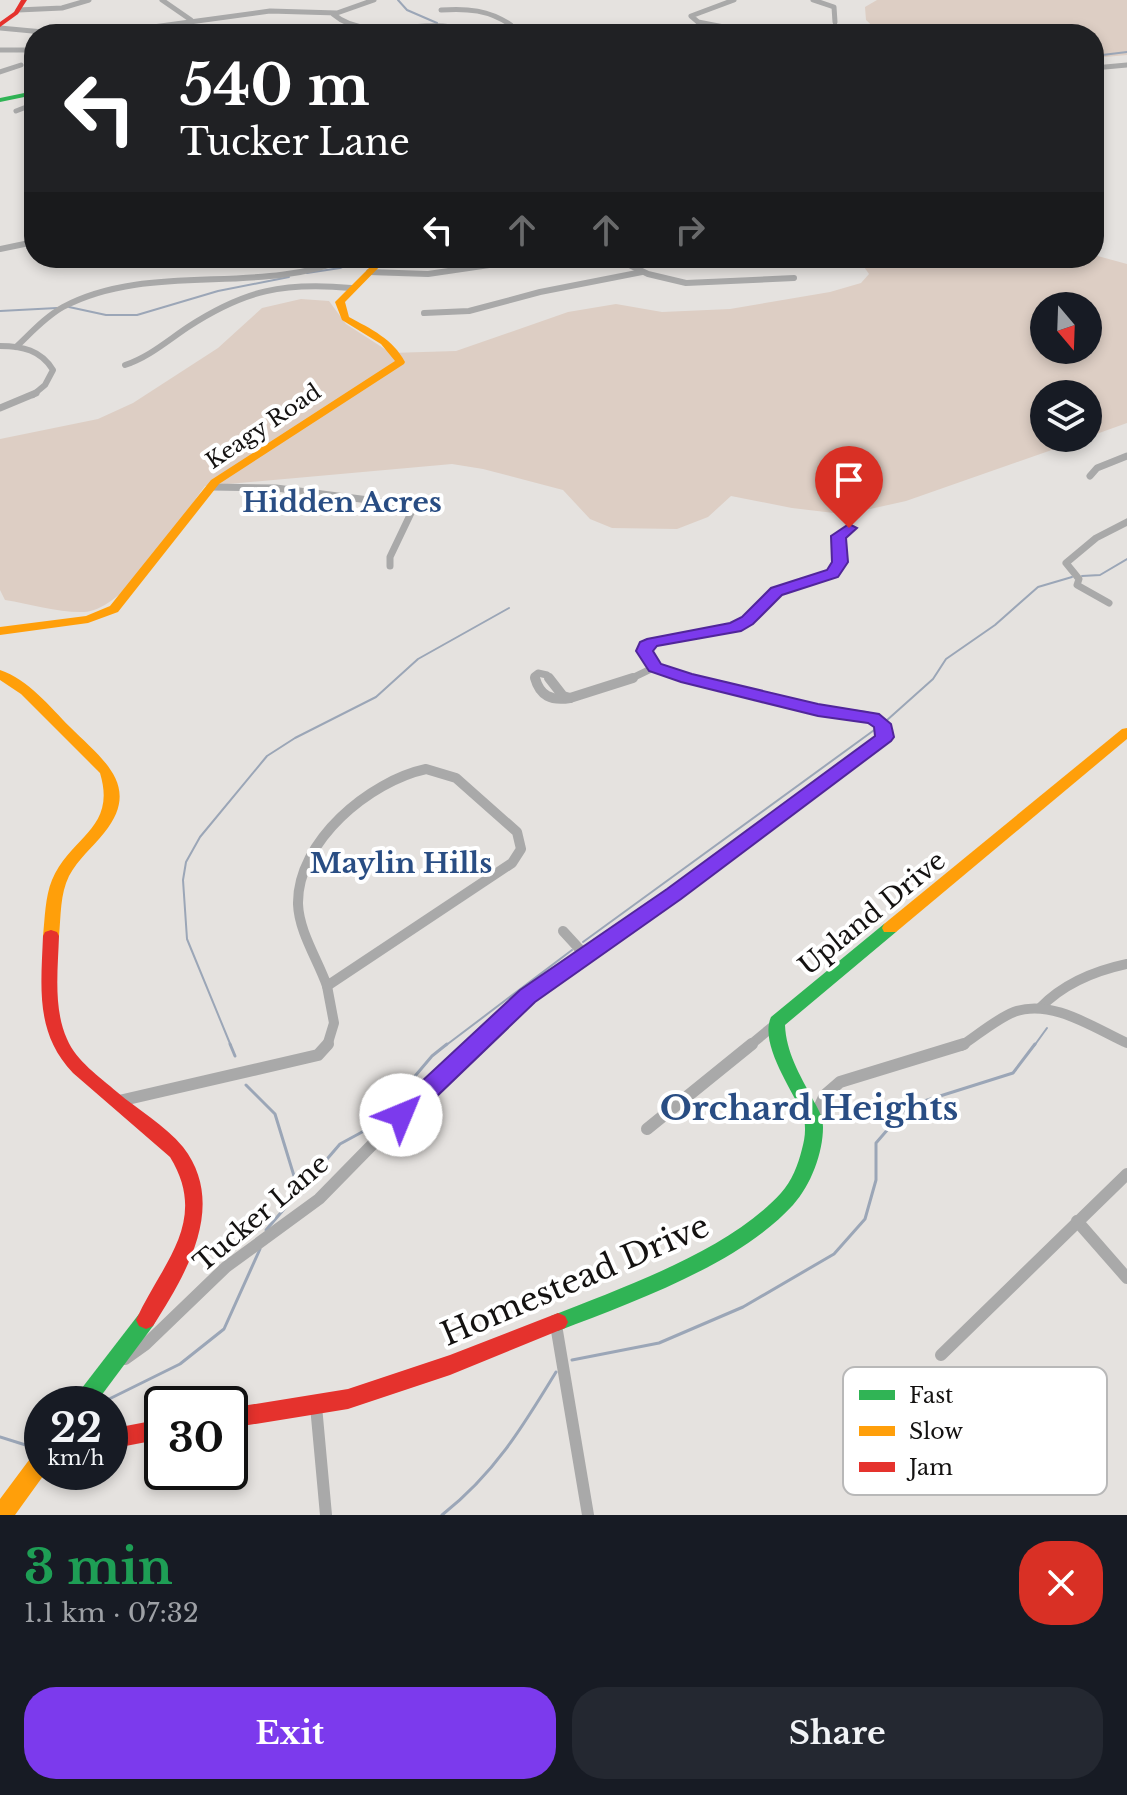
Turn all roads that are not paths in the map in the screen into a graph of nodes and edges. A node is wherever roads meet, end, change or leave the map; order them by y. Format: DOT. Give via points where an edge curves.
graph roads {
  1 [pos="89,0"];
  2 [pos="162,0"];
  3 [pos="374,0"];
  4 [pos="734,0"];
  5 [pos="813,0"];
  6 [pos="21,5"];
  7 [pos="0,10"];
  8 [pos="441,10"];
  9 [pos="333,14"];
  10 [pos="191,20"];
  11 [pos="835,22"];
  12 [pos="163,24"];
  13 [pos="350,24"];
  14 [pos="509,24"];
  15 [pos="708,24"];
  16 [pos="0,27"];
  17 [pos="24,30"];
  18 [pos="0,50"];
  19 [pos="24,50"];
  20 [pos="21,65"];
  21 [pos="1127,65"];
  22 [pos="1104,67"];
  23 [pos="0,72"];
  24 [pos="24,95"];
  25 [pos="0,100"];
  26 [pos="24,108"];
  27 [pos="16,111"];
  28 [pos="24,244"];
  29 [pos="0,249"];
  30 [pos="311,268"];
  31 [pos="373,268"];
  32 [pos="469,268"];
  33 [pos="634,268"];
  34 [pos="369,272"];
  35 [pos="642,272"];
  36 [pos="794,278"];
  37 [pos="351,288"];
  38 [pos="424,313"];
  39 [pos="0,346"];
  40 [pos="16,347"];
  41 [pos="125,365"];
  42 [pos="0,408"];
  43 [pos="1127,456"];
  44 [pos="1090,476"];
  45 [pos="211,487"];
  46 [pos="1127,522"];
  47 [pos="849,528"];
  48 [pos="390,566"];
  49 [pos="1109,603"];
  50 [pos="0,631"];
  51 [pos="655,667"];
  52 [pos="0,674"];
  53 [pos="572,699"];
  54 [pos="1127,732"];
  55 [pos="563,931"];
  56 [pos="585,955"];
  57 [pos="1127,964"];
  58 [pos="327,986"];
  59 [pos="1040,1008"];
  60 [pos="777,1022"];
  61 [pos="1127,1043"];
  62 [pos="119,1101"];
  63 [pos="814,1120"];
  64 [pos="647,1129"];
  65 [pos="1127,1174"];
  66 [pos="1077,1221"];
  67 [pos="1127,1278"];
  68 [pos="556,1325"];
  69 [pos="941,1355"];
  70 [pos="108,1369"];
  71 [pos="95,1386"];
  72 [pos="316,1406"];
  73 [pos="248,1415"];
  74 [pos="24,1484"];
  75 [pos="2,1515"];
  76 [pos="326,1515"];
  77 [pos="588,1515"];
  1 -- 6 [label="street" via="62,8"];
  2 -- 10 [label="street"];
  3 -- 9 [label="street"];
  4 -- 15 [label="street" via="691,16"];
  5 -- 11 [label="street" via="834,7"];
  6 -- 7 [label="street"];
  6 -- 16 [label="street"];
  8 -- 14 [label="street" via="490,13"];
  9 -- 10 [label="street" via="270,11"];
  9 -- 13 [label="street"];
  10 -- 12 [label="street"];
  16 -- 17 [label="street"];
  18 -- 19 [label="street"];
  20 -- 23 [label="street"];
  21 -- 22 [label="street"];
  24 -- 25 [label="street"];
  26 -- 27 [label="street"];
  28 -- 29 [label="street"];
  30 -- 40 [label="street" via="104,292 60,309"];
  31 -- 34 [label="street"];
  32 -- 34 [label="street" via="428,274"];
  33 -- 35 [label="street"];
  34 -- 37 [label="street"];
  35 -- 36 [label="street" via="693,283"];
  35 -- 38 [label="street" via="469,311"];
  37 -- 41 [label="street" via="296,284 249,292"];
  37 -- 45 [label="street, Keagy Road" via="340,302 345,318 387,343 400,362"];
  39 -- 40 [label="street"];
  40 -- 42 [label="street" via="43,356 53,374 33,394"];
  43 -- 44 [label="street"];
  45 -- 48 [label="street" via="276,488 407,505 411,513"];
  45 -- 50 [label="street, Keagy Road" via="114,609 88,619"];
  46 -- 49 [label="street" via="1096,538 1066,563 1079,579 1077,585"];
  47 -- 51 [label="street" via="838,536 840,562 832,574 777,591 735,627 649,643 644,651"];
  51 -- 53 [label="street"];
  51 -- 56 [label="street, Tucker Lane" via="807,708 866,716 882,724 885,737"];
  52 -- 62 [label="street" via="26,691 106,771 114,786 107,821 70,861 56,891 51,1012 65,1050"];
  54 -- 60 [label="street, Upland Drive"];
  55 -- 56 [label="street"];
  56 -- 70 [label="street, Tucker Lane" via="510,1011 319,1199 226,1267 146,1344"];
  57 -- 59 [label="street" via="1073,983"];
  58 -- 58 [label="street" via="512,863 521,849 517,832 456,778 434,770 398,775 361,796 315,851 299,882 300,918"];
  58 -- 62 [label="street" via="335,1029 318,1055"];
  59 -- 61 [label="street"];
  59 -- 63 [label="street" via="1012,1013 957,1048 840,1082 825,1095"];
  60 -- 63 [label="street" via="776,1040"];
  60 -- 64 [label="street, Upland Drive"];
  62 -- 70 [label="street" via="186,1164 196,1204 173,1276"];
  63 -- 68 [label="street, Homestead Drive" via="800,1179 754,1230 659,1281"];
  65 -- 66 [label="street"];
  66 -- 67 [label="street"];
  66 -- 69 [label="street"];
  68 -- 72 [label="street, Homestead Drive" via="450,1365"];
  68 -- 77 [label="street"];
  70 -- 71 [label="street"];
  72 -- 73 [label="street, Homestead Drive"];
  72 -- 76 [label="street"];
  74 -- 75 [label="street"];
}
